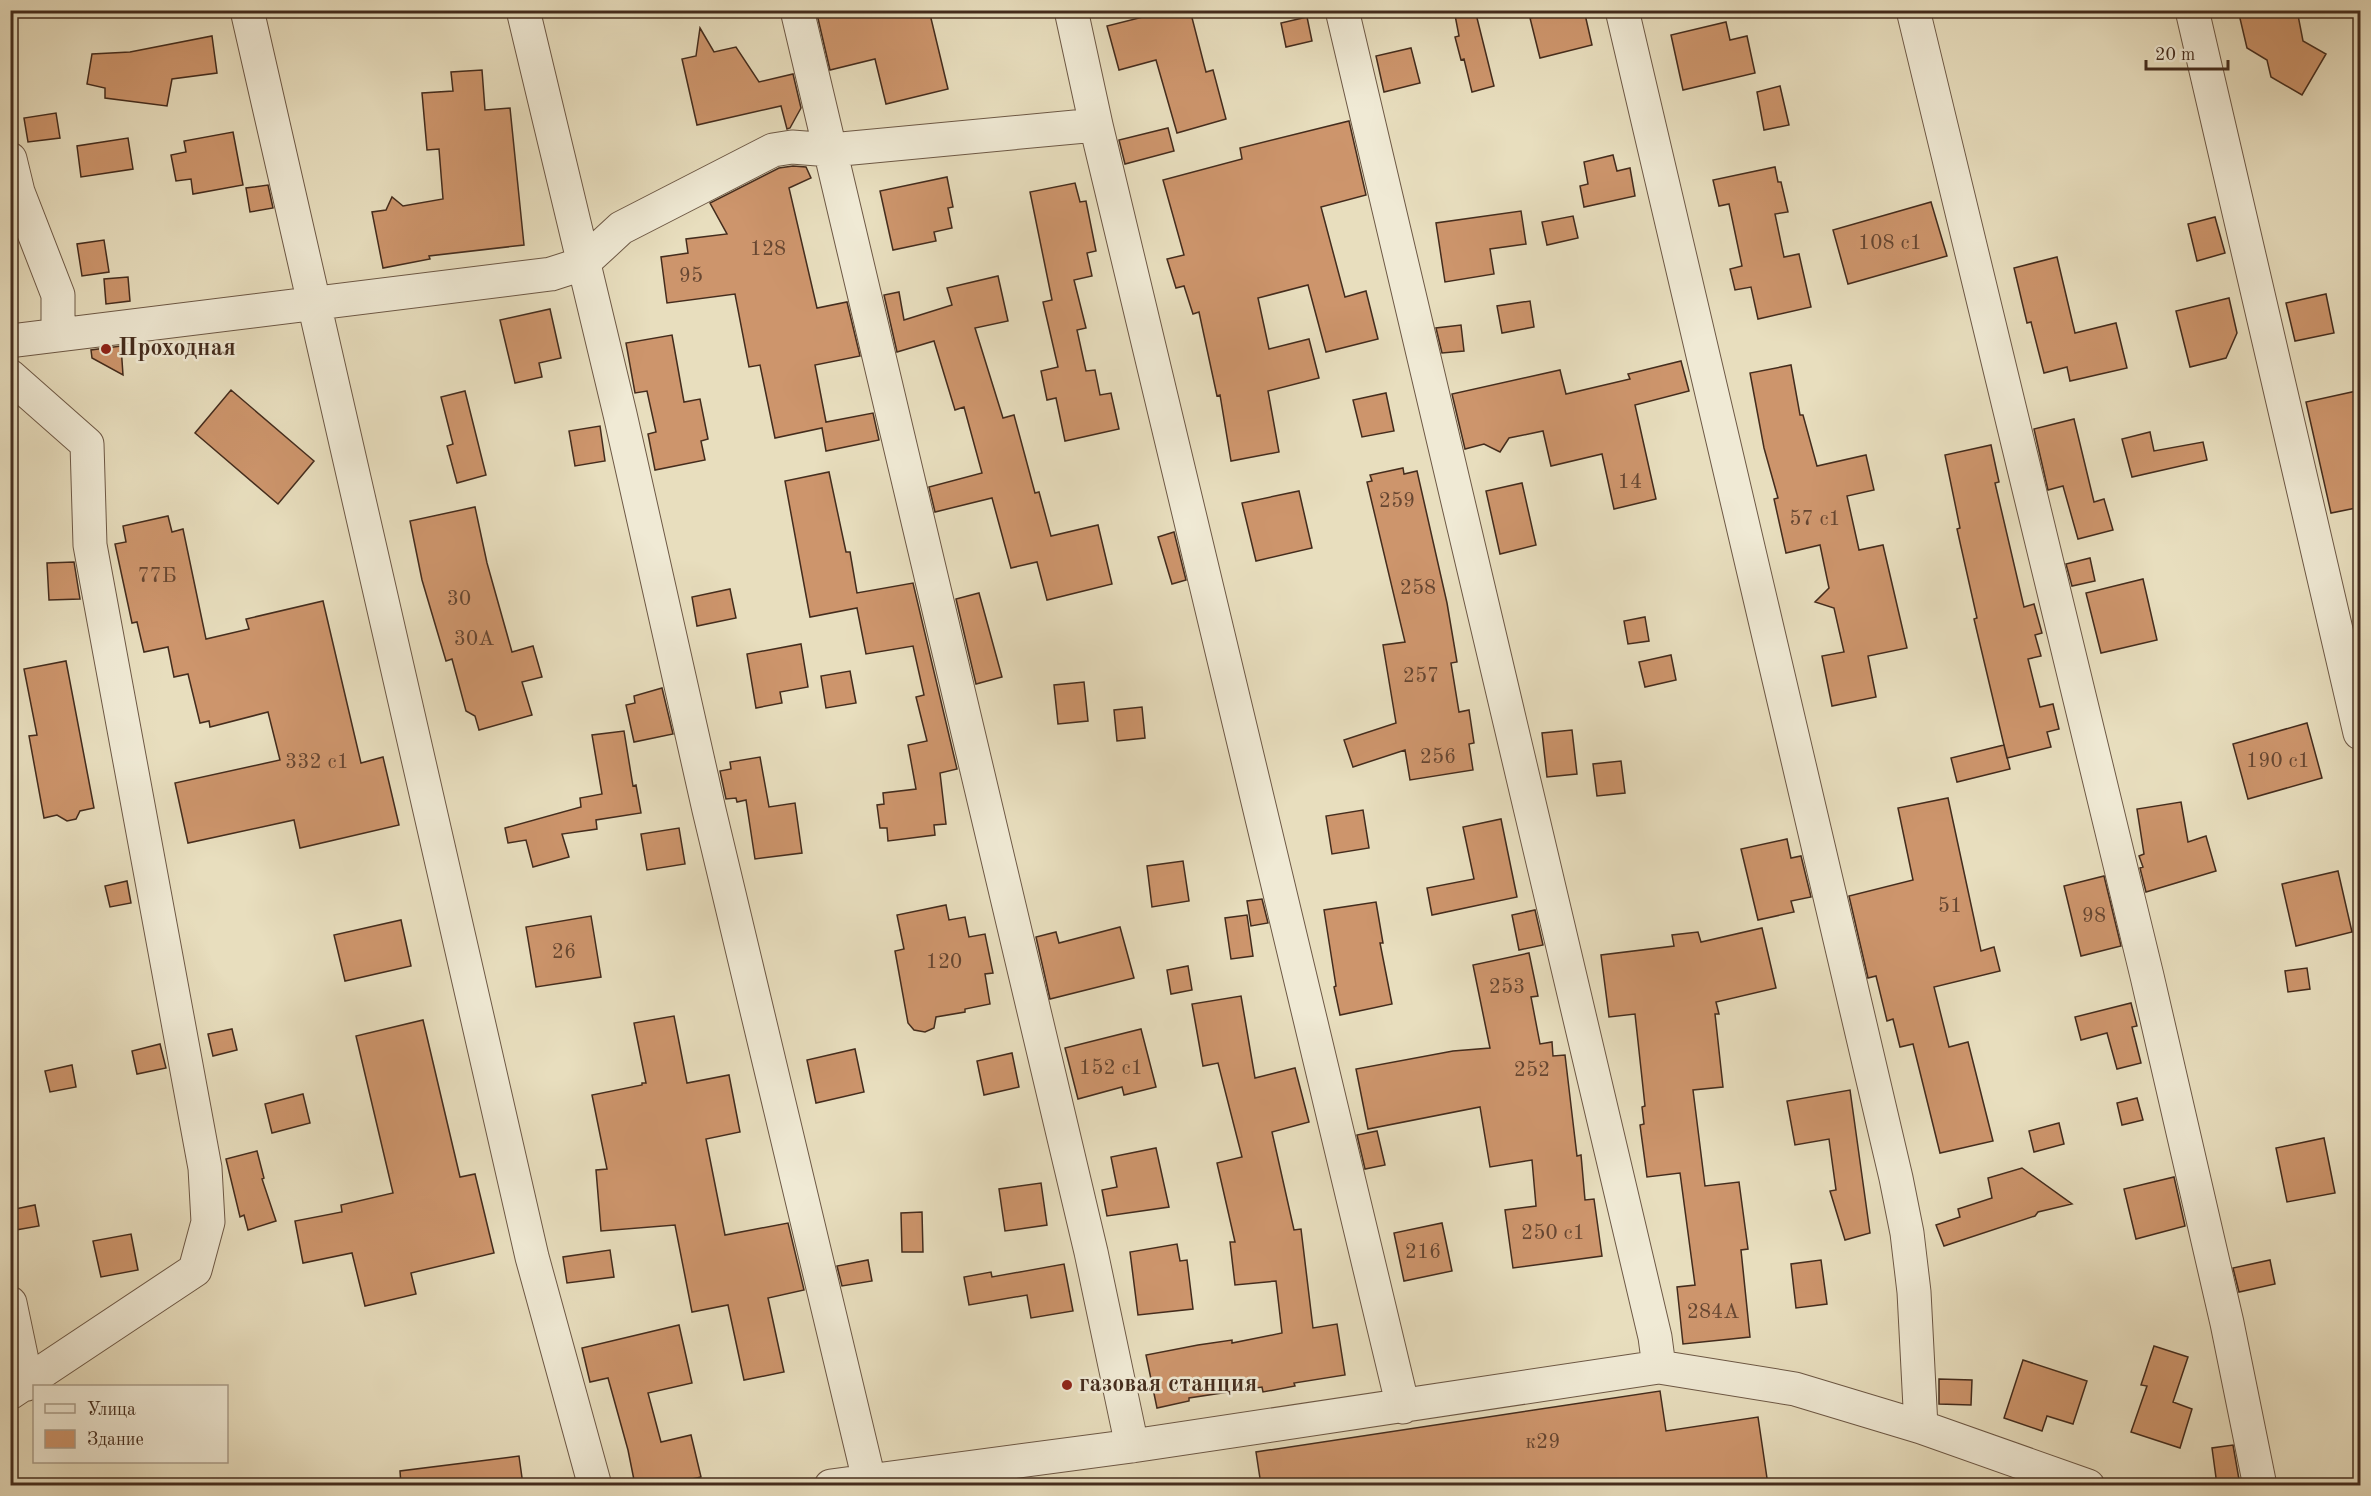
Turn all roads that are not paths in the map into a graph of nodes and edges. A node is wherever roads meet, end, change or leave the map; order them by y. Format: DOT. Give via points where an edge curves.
graph roads {
  1 [pos="247,10"];
  2 [pos="522,10"];
  3 [pos="797,10"];
  4 [pos="1071,10"];
  5 [pos="1342,10"];
  6 [pos="1622,10"];
  7 [pos="1913,10"];
  8 [pos="2192,10"];
  9 [pos="1096,125"];
  10 [pos="831,150"];
  11 [pos="10,159"];
  12 [pos="582,264"];
  13 [pos="314,303"];
  14 [pos="58,333"];
  15 [pos="10,341"];
  16 [pos="10,376"];
  17 [pos="2361,733"];
  18 [pos="10,1303"];
  19 [pos="1659,1367"];
  20 [pos="19,1388"];
  21 [pos="1403,1407"];
  22 [pos="1921,1427"];
  23 [pos="1132,1446"];
  24 [pos="869,1480"];
  25 [pos="595,1485"];
  26 [pos="831,1485"];
  27 [pos="2088,1485"];
  28 [pos="2260,1485"];
  1 -- 13 [label="lane"];
  2 -- 12 [label="lane"];
  3 -- 10 [label="lane"];
  4 -- 9 [label="lane"];
  5 -- 19 [label="lane" via="1653,1326"];
  6 -- 22 [label="lane" via="1896,1178 1914,1292"];
  7 -- 28 [label="lane" via="2147,976 2225,1311"];
  8 -- 17 [label="lane"];
  9 -- 10 [label="lane"];
  9 -- 21 [label="lane"];
  10 -- 12 [label="lane" via="773,150 621,228"];
  10 -- 23 [label="lane" via="1091,1252"];
  11 -- 14 [label="lane" via="18,192 58,294"];
  12 -- 13 [label="lane" via="551,274"];
  12 -- 24 [label="lane"];
  13 -- 14 [label="lane"];
  13 -- 25 [label="lane" via="532,1257"];
  14 -- 15 [label="lane"];
  16 -- 20 [label="lane" via="87,444 90,545 205,1168 208,1222 195,1270"];
  18 -- 20 [label="lane"];
  19 -- 21 [label="lane"];
  19 -- 22 [label="lane" via="1795,1389"];
  21 -- 23 [label="lane"];
  22 -- 27 [label="lane"];
  23 -- 24 [label="lane"];
  24 -- 26 [label="lane"];
}
